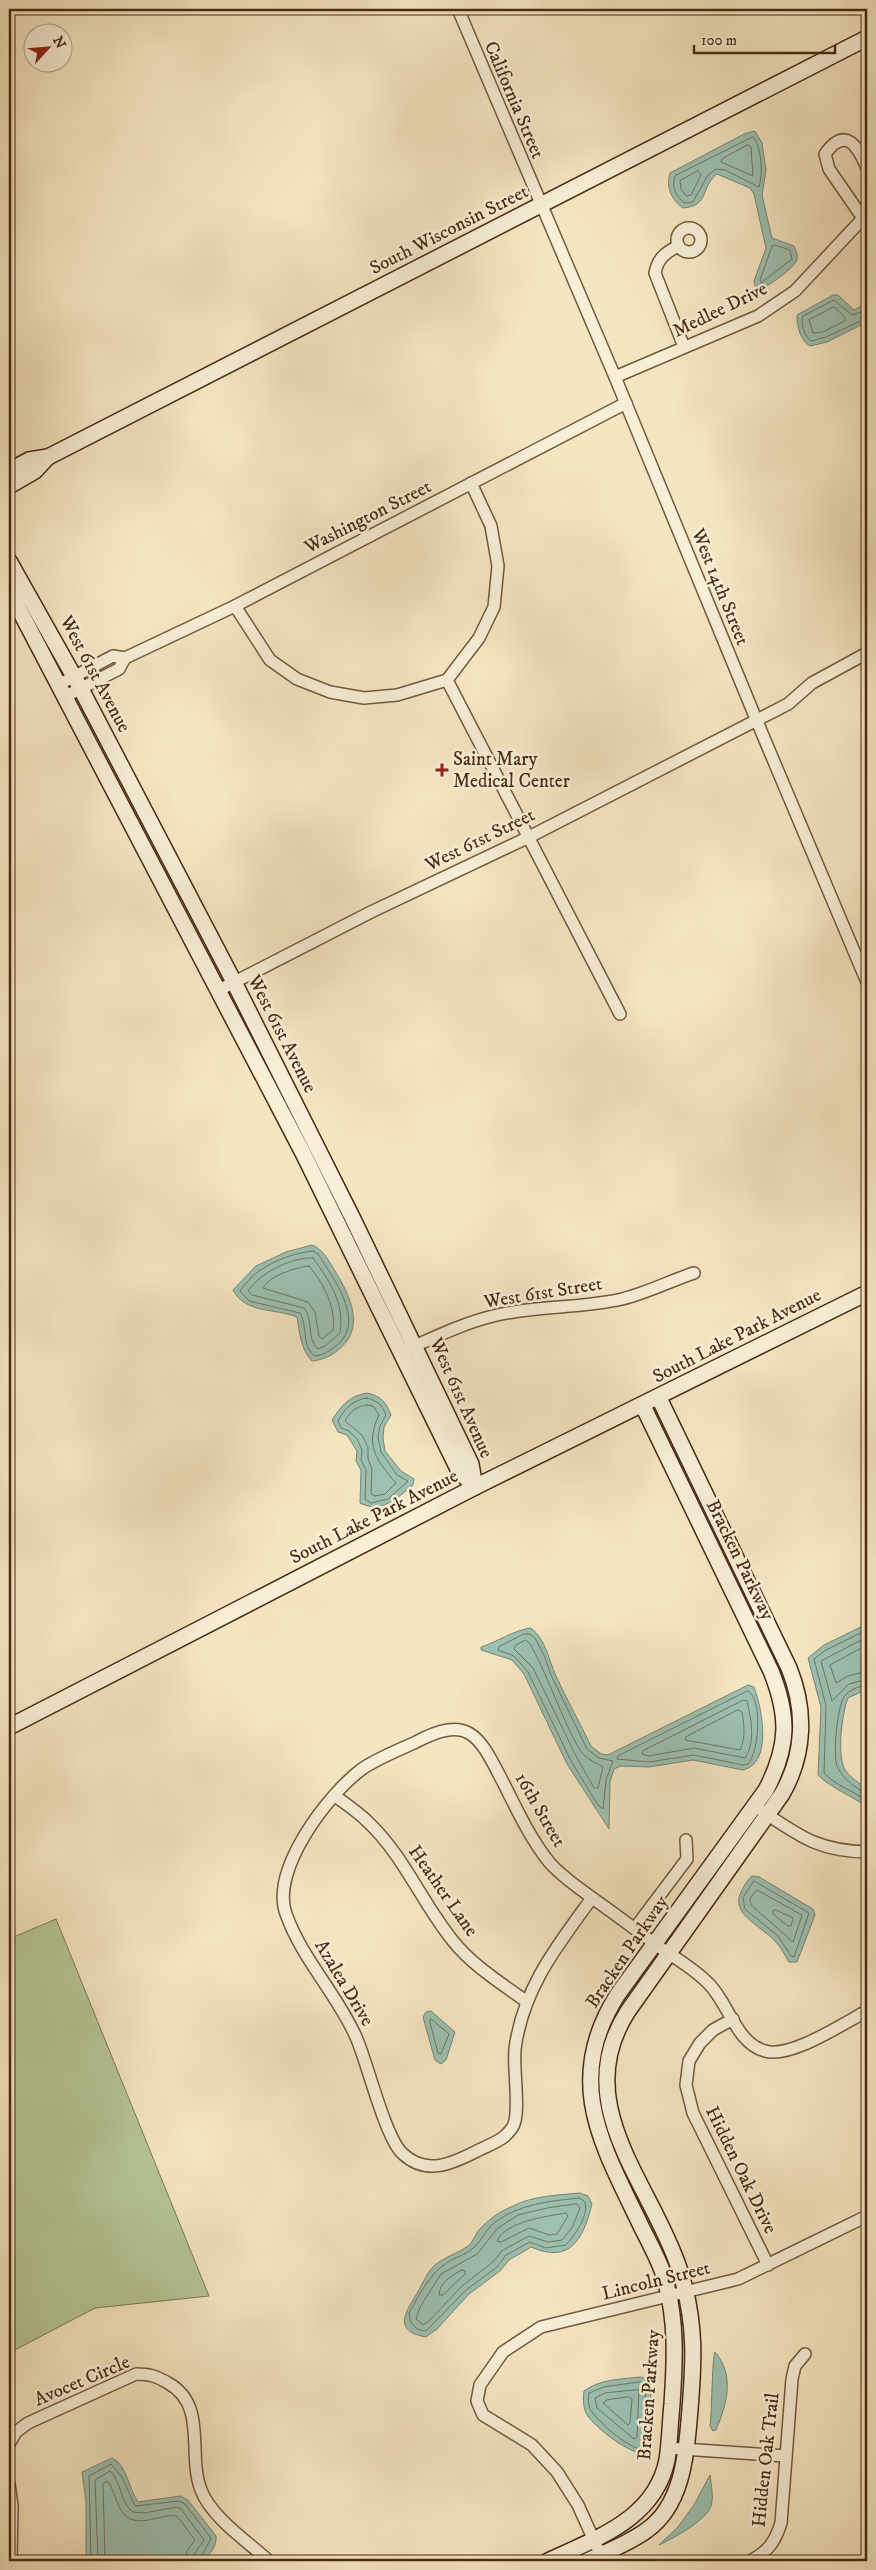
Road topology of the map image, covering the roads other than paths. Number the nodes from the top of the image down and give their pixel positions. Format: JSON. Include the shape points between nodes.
{"nodes":[{"id":1,"x":458,"y":9,"type":"edge"},
{"id":2,"x":867,"y":38,"type":"edge"},
{"id":3,"x":867,"y":168,"type":"edge"},
{"id":4,"x":540,"y":206,"type":"junction"},
{"id":5,"x":865,"y":215,"type":"edge"},
{"id":6,"x":678,"y":246,"type":"dead end"},
{"id":7,"x":684,"y":347,"type":"junction"},
{"id":8,"x":615,"y":377,"type":"junction"},
{"id":9,"x":626,"y":403,"type":"junction"},
{"id":10,"x":48,"y":457,"type":"junction"},
{"id":11,"x":9,"y":471,"type":"edge"},
{"id":12,"x":471,"y":483,"type":"junction"},
{"id":13,"x":9,"y":486,"type":"edge"},
{"id":14,"x":9,"y":561,"type":"edge"},
{"id":15,"x":9,"y":590,"type":"edge"},
{"id":16,"x":235,"y":606,"type":"junction"},
{"id":17,"x":867,"y":653,"type":"edge"},
{"id":18,"x":447,"y":680,"type":"junction"},
{"id":19,"x":78,"y":683,"type":"junction"},
{"id":20,"x":63,"y":690,"type":"junction"},
{"id":21,"x":756,"y":720,"type":"junction"},
{"id":22,"x":529,"y":837,"type":"junction"},
{"id":23,"x":234,"y":982,"type":"junction"},
{"id":24,"x":867,"y":982,"type":"edge"},
{"id":25,"x":219,"y":990,"type":"junction"},
{"id":26,"x":620,"y":1014,"type":"dead end"},
{"id":27,"x":694,"y":1273,"type":"dead end"},
{"id":28,"x":867,"y":1293,"type":"edge"},
{"id":29,"x":416,"y":1346,"type":"junction"},
{"id":30,"x":400,"y":1353,"type":"junction"},
{"id":31,"x":659,"y":1398,"type":"junction"},
{"id":32,"x":643,"y":1406,"type":"junction"},
{"id":33,"x":475,"y":1487,"type":"junction"},
{"id":34,"x":725,"y":1535,"type":"junction"},
{"id":35,"x":709,"y":1542,"type":"junction"},
{"id":36,"x":9,"y":1726,"type":"edge"},
{"id":37,"x":335,"y":1796,"type":"junction"},
{"id":38,"x":754,"y":1805,"type":"junction"},
{"id":39,"x":769,"y":1816,"type":"junction"},
{"id":40,"x":686,"y":1840,"type":"dead end"},
{"id":41,"x":867,"y":1852,"type":"edge"},
{"id":42,"x":592,"y":1898,"type":"junction"},
{"id":43,"x":635,"y":1928,"type":"junction"},
{"id":44,"x":655,"y":1943,"type":"junction"},
{"id":45,"x":670,"y":1954,"type":"junction"},
{"id":46,"x":527,"y":2002,"type":"junction"},
{"id":47,"x":867,"y":2011,"type":"edge"},
{"id":48,"x":733,"y":2019,"type":"junction"},
{"id":49,"x":867,"y":2216,"type":"edge"},
{"id":50,"x":768,"y":2265,"type":"junction"},
{"id":51,"x":686,"y":2292,"type":"junction"},
{"id":52,"x":669,"y":2296,"type":"junction"},
{"id":53,"x":805,"y":2354,"type":"dead end"},
{"id":54,"x":9,"y":2444,"type":"edge"},
{"id":55,"x":668,"y":2448,"type":"junction"},
{"id":56,"x":687,"y":2449,"type":"junction"},
{"id":57,"x":786,"y":2456,"type":"junction"},
{"id":58,"x":9,"y":2484,"type":"edge"},
{"id":59,"x":593,"y":2540,"type":"junction"},
{"id":60,"x":597,"y":2559,"type":"edge"},
{"id":61,"x":11,"y":2561,"type":"edge"},
{"id":62,"x":269,"y":2561,"type":"edge"},
{"id":63,"x":548,"y":2561,"type":"edge"},
{"id":64,"x":750,"y":2561,"type":"edge"}],
"edges":[{"from":1,"to":4,"type":"street","name":"California Street"},
{"from":2,"to":4,"type":"street","name":"South Wisconsin Street"},
{"from":3,"to":5,"type":"street","via":[[854,143],[838,142],[825,154],[829,169]]},
{"from":4,"to":8,"type":"street","name":"West 14th Street"},
{"from":4,"to":10,"type":"street","name":"South Wisconsin Street"},
{"from":5,"to":7,"type":"street","name":"Medlee Drive","via":[[795,291],[758,316]]},
{"from":6,"to":7,"type":"street","via":[[662,255],[655,273]]},
{"from":7,"to":8,"type":"street","name":"Medlee Drive"},
{"from":8,"to":9,"type":"street","name":"West 14th Street"},
{"from":9,"to":12,"type":"street","name":"Washington Street"},
{"from":9,"to":21,"type":"street","name":"West 14th Street"},
{"from":10,"to":11,"type":"street","name":"South Wisconsin Street","via":[[29,460]]},
{"from":10,"to":13,"type":"street","name":"South Wisconsin Street","via":[[35,471]]},
{"from":12,"to":16,"type":"street","name":"Washington Street"},
{"from":12,"to":18,"type":"street","via":[[491,526],[498,566],[494,607],[479,638]]},
{"from":14,"to":19,"type":"street","name":"West 61st Avenue"},
{"from":15,"to":20,"type":"street","name":"West 61st Avenue"},
{"from":16,"to":18,"type":"street","via":[[270,660],[297,679],[330,692],[364,698],[397,695]]},
{"from":16,"to":19,"type":"street","name":"Washington Street","via":[[125,658],[113,656]]},
{"from":17,"to":21,"type":"street","name":"West 61st Street","via":[[812,683],[788,704]]},
{"from":18,"to":22,"type":"street"},
{"from":19,"to":20,"type":"street","name":"Washington Street"},
{"from":19,"to":23,"type":"street","name":"West 61st Avenue"},
{"from":20,"to":25,"type":"street","name":"West 61st Avenue"},
{"from":21,"to":22,"type":"street","name":"West 61st Street"},
{"from":21,"to":24,"type":"street","name":"West 14th Street"},
{"from":22,"to":23,"type":"street","name":"West 61st Street"},
{"from":22,"to":26,"type":"street"},
{"from":23,"to":25,"type":"street","name":"West 61st Street"},
{"from":23,"to":29,"type":"street","name":"West 61st Avenue"},
{"from":25,"to":30,"type":"street","name":"West 61st Avenue","via":[[304,1153]]},
{"from":27,"to":29,"type":"street","name":"West 61st Street","via":[[624,1298],[493,1316]]},
{"from":28,"to":31,"type":"street","name":"South Lake Park Avenue"},
{"from":29,"to":30,"type":"street","name":"West 61st Street"},
{"from":29,"to":33,"type":"street","name":"West 61st Avenue","via":[[471,1464]]},
{"from":30,"to":33,"type":"street","name":"West 61st Avenue","via":[[459,1472]]},
{"from":31,"to":32,"type":"street","name":"South Lake Park Avenue"},
{"from":31,"to":34,"type":"street","name":"Bracken Parkway"},
{"from":32,"to":33,"type":"street","name":"South Lake Park Avenue"},
{"from":32,"to":35,"type":"street","name":"Bracken Parkway"},
{"from":33,"to":36,"type":"street","name":"South Lake Park Avenue"},
{"from":34,"to":35,"type":"street"},
{"from":34,"to":39,"type":"street","name":"Bracken Parkway","via":[[789,1668],[800,1703],[801,1731],[797,1758],[788,1784]]},
{"from":35,"to":38,"type":"street","name":"Bracken Parkway","via":[[782,1697],[784,1730],[780,1764]]},
{"from":37,"to":42,"type":"street","name":"16th Street","via":[[362,1769],[431,1734],[450,1728],[468,1732],[485,1748],[528,1830],[549,1862]]},
{"from":37,"to":46,"type":"street","name":"Heather Lane","via":[[368,1821],[387,1843],[454,1942],[483,1970]]},
{"from":37,"to":46,"type":"street","name":"Azalea Drive","via":[[289,1863],[283,1885],[284,1908],[293,1932],[348,2020],[388,2127],[402,2154],[422,2164],[442,2167],[504,2137],[514,2123],[515,2048]]},
{"from":38,"to":39,"type":"street"},
{"from":38,"to":44,"type":"street","name":"Bracken Parkway"},
{"from":39,"to":41,"type":"street","via":[[814,1844],[842,1852]]},
{"from":39,"to":45,"type":"street","name":"Bracken Parkway"},
{"from":40,"to":43,"type":"street","via":[[687,1859]]},
{"from":42,"to":43,"type":"street","name":"16th Street"},
{"from":42,"to":46,"type":"street","via":[[544,1964]]},
{"from":43,"to":44,"type":"street","name":"16th Street"},
{"from":44,"to":45,"type":"street","name":"16th Street"},
{"from":44,"to":52,"type":"street","name":"Bracken Parkway","via":[[605,2017],[594,2052],[590,2086],[592,2110],[602,2144],[657,2259]]},
{"from":45,"to":48,"type":"street","name":"16th Street","via":[[710,1984]]},
{"from":45,"to":51,"type":"street","name":"Bracken Parkway","via":[[623,2020],[609,2060],[607,2088],[616,2134],[675,2258]]},
{"from":47,"to":48,"type":"street","name":"16th Street","via":[[786,2052],[769,2053],[756,2048],[745,2039]]},
{"from":48,"to":50,"type":"street","name":"Hidden Oak Drive","via":[[713,2030],[700,2043],[689,2061],[686,2085],[693,2113]]},
{"from":49,"to":50,"type":"street","name":"Lincoln Street"},
{"from":50,"to":51,"type":"street","name":"Lincoln Street","via":[[738,2279]]},
{"from":51,"to":52,"type":"street","name":"Lincoln Street"},
{"from":51,"to":56,"type":"street","name":"Bracken Parkway","via":[[694,2340]]},
{"from":52,"to":55,"type":"street","name":"Bracken Parkway","via":[[675,2348]]},
{"from":52,"to":59,"type":"street","name":"Lincoln Street","via":[[541,2327],[503,2352],[480,2385],[477,2400],[483,2416],[532,2445],[557,2472],[578,2505]]},
{"from":53,"to":57,"type":"street","name":"Hidden Oak Trail","via":[[795,2366],[792,2379]]},
{"from":54,"to":62,"type":"street","name":"Avocet Circle","via":[[16,2432],[28,2423],[136,2374],[152,2374],[188,2399],[193,2414],[196,2470],[201,2491],[212,2510]]},
{"from":55,"to":56,"type":"street"},
{"from":55,"to":59,"type":"street","name":"Bracken Parkway","via":[[660,2483],[646,2504],[631,2519]]},
{"from":56,"to":57,"type":"street"},
{"from":56,"to":60,"type":"street","name":"Bracken Parkway","via":[[681,2480],[665,2510],[648,2530]]},
{"from":57,"to":64,"type":"street","name":"Hidden Oak Trail","via":[[781,2523],[776,2540],[763,2555]]},
{"from":58,"to":61,"type":"street"},
{"from":59,"to":60,"type":"street"},
{"from":59,"to":63,"type":"street","name":"Bracken Parkway"}]}
